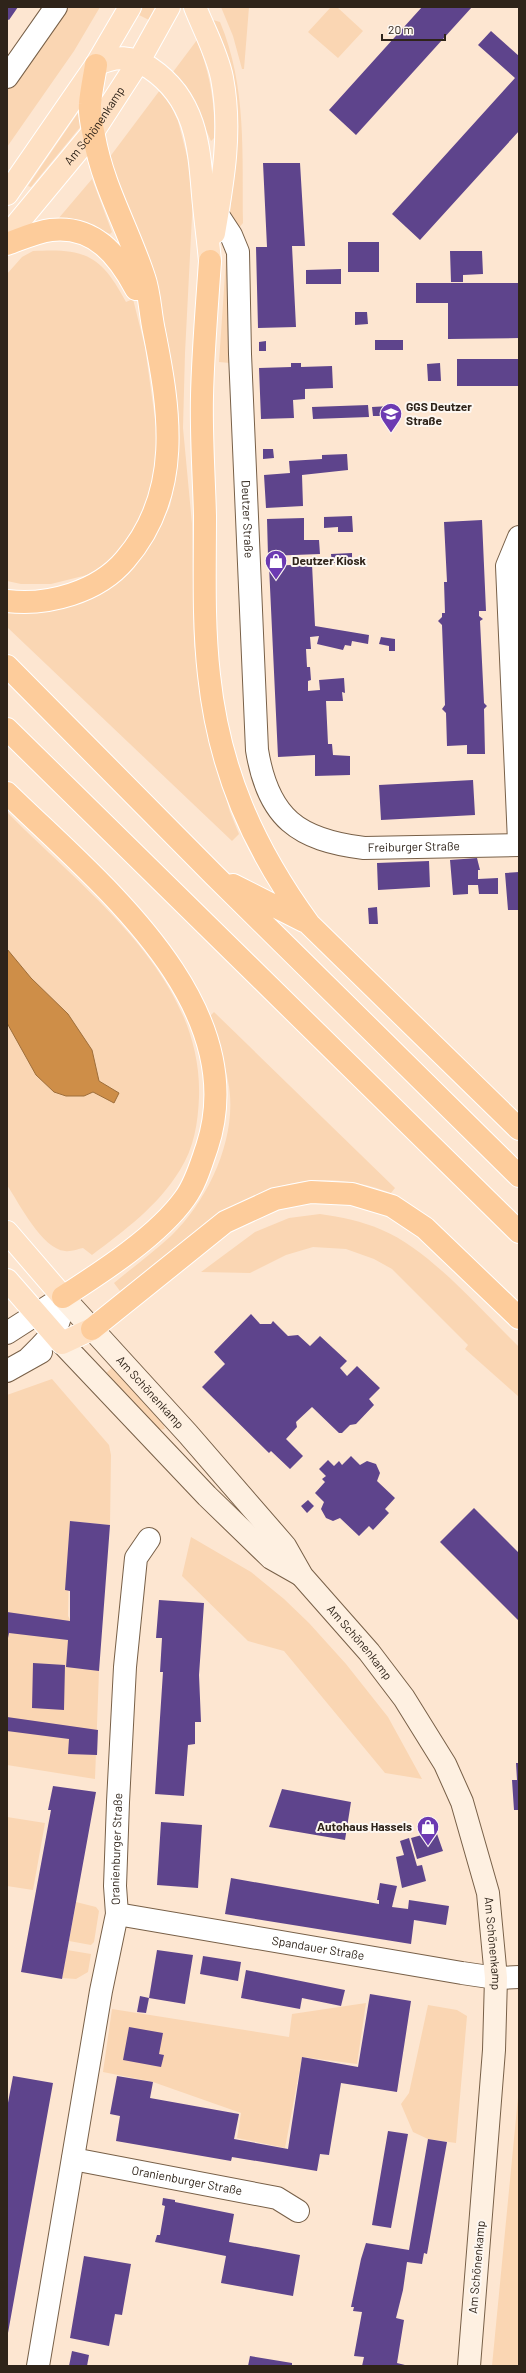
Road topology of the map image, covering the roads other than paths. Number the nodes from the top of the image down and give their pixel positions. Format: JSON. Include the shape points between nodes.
{"nodes":[{"id":1,"x":56,"y":7,"type":"edge"},
{"id":2,"x":130,"y":7,"type":"edge"},
{"id":3,"x":169,"y":7,"type":"edge"},
{"id":4,"x":195,"y":7,"type":"edge"},
{"id":5,"x":139,"y":61,"type":"junction"},
{"id":6,"x":96,"y":65,"type":"junction"},
{"id":7,"x":7,"y":77,"type":"edge"},
{"id":8,"x":93,"y":132,"type":"junction"},
{"id":9,"x":203,"y":193,"type":"junction"},
{"id":10,"x":7,"y":194,"type":"edge"},
{"id":11,"x":217,"y":214,"type":"junction"},
{"id":12,"x":7,"y":236,"type":"edge"},
{"id":13,"x":7,"y":244,"type":"edge"},
{"id":14,"x":210,"y":261,"type":"junction"},
{"id":15,"x":153,"y":326,"type":"junction"},
{"id":16,"x":519,"y":537,"type":"edge"},
{"id":17,"x":7,"y":601,"type":"edge"},
{"id":18,"x":7,"y":666,"type":"edge"},
{"id":19,"x":7,"y":729,"type":"edge"},
{"id":20,"x":7,"y":793,"type":"edge"},
{"id":21,"x":310,"y":836,"type":"joint"},
{"id":22,"x":519,"y":843,"type":"edge"},
{"id":23,"x":214,"y":875,"type":"junction"},
{"id":24,"x":309,"y":924,"type":"junction"},
{"id":25,"x":519,"y":1130,"type":"edge"},
{"id":26,"x":519,"y":1176,"type":"edge"},
{"id":27,"x":7,"y":1232,"type":"edge"},
{"id":28,"x":519,"y":1232,"type":"edge"},
{"id":29,"x":7,"y":1280,"type":"edge"},
{"id":30,"x":63,"y":1297,"type":"junction"},
{"id":31,"x":38,"y":1315,"type":"junction"},
{"id":32,"x":519,"y":1318,"type":"edge"},
{"id":33,"x":92,"y":1329,"type":"junction"},
{"id":34,"x":7,"y":1333,"type":"edge"},
{"id":35,"x":57,"y":1338,"type":"junction"},
{"id":36,"x":7,"y":1371,"type":"edge"},
{"id":37,"x":149,"y":1539,"type":"dead end"},
{"id":38,"x":302,"y":1576,"type":"junction"},
{"id":39,"x":117,"y":1914,"type":"junction"},
{"id":40,"x":519,"y":1977,"type":"edge"},
{"id":41,"x":496,"y":1978,"type":"junction"},
{"id":42,"x":73,"y":2159,"type":"junction"},
{"id":43,"x":298,"y":2211,"type":"dead end"},
{"id":44,"x":38,"y":2366,"type":"edge"},
{"id":45,"x":469,"y":2366,"type":"edge"}],
"edges":[{"from":1,"to":7,"type":"street"},
{"from":2,"to":6,"type":"main road"},
{"from":3,"to":5,"type":"main road","name":"Am Schönenkamp"},
{"from":4,"to":11,"type":"main road","via":[[222,77],[225,98],[226,146]]},
{"from":5,"to":6,"type":"main road","via":[[117,58]]},
{"from":5,"to":8,"type":"main road","name":"Am Schönenkamp"},
{"from":5,"to":9,"type":"main road","via":[[157,73],[181,100],[197,137]]},
{"from":6,"to":8,"type":"highway","via":[[90,105]]},
{"from":6,"to":10,"type":"main road"},
{"from":8,"to":12,"type":"main road","name":"Am Schönenkamp"},
{"from":8,"to":15,"type":"highway","via":[[111,198],[145,278]]},
{"from":9,"to":11,"type":"street","name":"Deutzer Straße"},
{"from":9,"to":14,"type":"main road"},
{"from":11,"to":14,"type":"main road"},
{"from":11,"to":21,"type":"street","name":"Deutzer Straße","via":[[231,235],[238,252],[257,750],[268,793],[281,813],[294,826]]},
{"from":13,"to":15,"type":"highway","via":[[50,230],[80,233],[99,242],[123,265]]},
{"from":14,"to":24,"type":"highway","via":[[202,396],[208,674],[217,727],[228,769],[246,820],[264,857]]},
{"from":15,"to":17,"type":"highway","via":[[168,419],[167,469],[157,510],[138,545],[116,571],[80,592],[43,600]]},
{"from":16,"to":22,"type":"street","via":[[507,566]]},
{"from":18,"to":23,"type":"highway"},
{"from":19,"to":28,"type":"highway"},
{"from":20,"to":30,"type":"highway","via":[[115,897],[147,933],[176,975],[200,1017],[211,1055],[216,1099],[215,1124],[199,1171],[186,1197],[167,1220],[96,1276]]},
{"from":21,"to":22,"type":"street","name":"Freiburger Straße","via":[[364,848]]},
{"from":23,"to":24,"type":"highway"},
{"from":23,"to":26,"type":"highway"},
{"from":24,"to":25,"type":"highway"},
{"from":27,"to":30,"type":"main road","name":"Am Schönenkamp"},
{"from":29,"to":31,"type":"main road","name":"Am Schönenkamp"},
{"from":30,"to":31,"type":"street"},
{"from":30,"to":33,"type":"main road","name":"Am Schönenkamp"},
{"from":30,"to":35,"type":"street"},
{"from":31,"to":34,"type":"street"},
{"from":31,"to":35,"type":"main road","name":"Am Schönenkamp"},
{"from":32,"to":33,"type":"highway","via":[[424,1228],[392,1206],[352,1194],[311,1192],[275,1199],[225,1222]]},
{"from":33,"to":35,"type":"main road"},
{"from":33,"to":38,"type":"main road","name":"Am Schönenkamp","via":[[286,1546]]},
{"from":35,"to":36,"type":"street"},
{"from":35,"to":38,"type":"main road","name":"Am Schönenkamp","via":[[207,1496],[271,1558]]},
{"from":37,"to":39,"type":"street","name":"Oranienburger Straße","via":[[136,1558],[125,1667],[115,1886]]},
{"from":38,"to":41,"type":"main road","name":"Am Schönenkamp","via":[[369,1652],[404,1698],[445,1764],[470,1828],[488,1893]]},
{"from":39,"to":41,"type":"street","name":"Spandauer Straße"},
{"from":39,"to":42,"type":"street","name":"Oranienburger Straße","via":[[101,1991]]},
{"from":40,"to":41,"type":"street","name":"Spandauer Straße"},
{"from":41,"to":45,"type":"main road","name":"Am Schönenkamp","via":[[494,2050]]},
{"from":42,"to":43,"type":"street","name":"Oranienburger Straße","via":[[277,2198]]},
{"from":42,"to":44,"type":"street","name":"Oranienburger Straße"}]}
